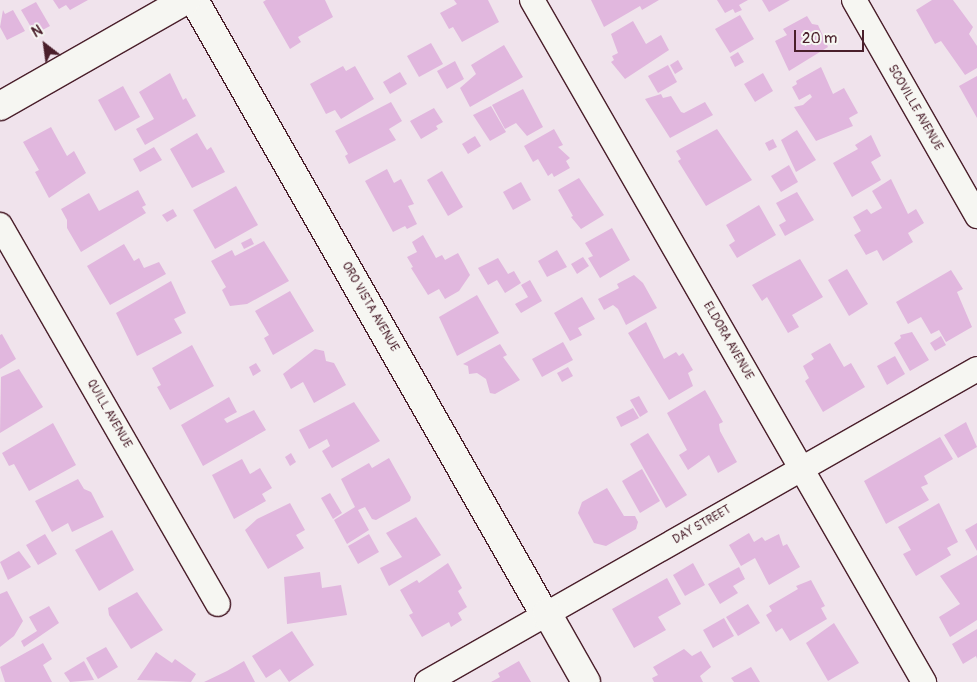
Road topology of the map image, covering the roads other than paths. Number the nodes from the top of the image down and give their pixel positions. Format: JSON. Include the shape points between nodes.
{"nodes":[{"id":1,"x":186,"y":0,"type":"edge"},
{"id":2,"x":194,"y":0,"type":"edge"},
{"id":3,"x":532,"y":0,"type":"edge"},
{"id":4,"x":854,"y":0,"type":"edge"},
{"id":5,"x":0,"y":106,"type":"edge"},
{"id":6,"x":977,"y":216,"type":"edge"},
{"id":7,"x":0,"y":224,"type":"edge"},
{"id":8,"x":977,"y":369,"type":"edge"},
{"id":9,"x":801,"y":469,"type":"junction"},
{"id":10,"x":218,"y":604,"type":"dead end"},
{"id":11,"x":546,"y":614,"type":"junction"},
{"id":12,"x":427,"y":682,"type":"edge"},
{"id":13,"x":586,"y":682,"type":"edge"},
{"id":14,"x":924,"y":682,"type":"edge"}],
"edges":[{"from":1,"to":5,"type":"street"},
{"from":2,"to":11,"type":"street","name":"ORO VISTA AVENUE"},
{"from":3,"to":9,"type":"street","name":"ELDORA AVENUE"},
{"from":4,"to":6,"type":"street","name":"SCOVILLE AVENUE"},
{"from":7,"to":10,"type":"street","name":"QUILL AVENUE"},
{"from":8,"to":9,"type":"street","name":"DAY STREET"},
{"from":9,"to":11,"type":"street","name":"DAY STREET"},
{"from":9,"to":14,"type":"street","name":"ELDORA AVENUE"},
{"from":11,"to":12,"type":"street","name":"DAY STREET"},
{"from":11,"to":13,"type":"street","name":"ORO VISTA AVENUE"}]}
